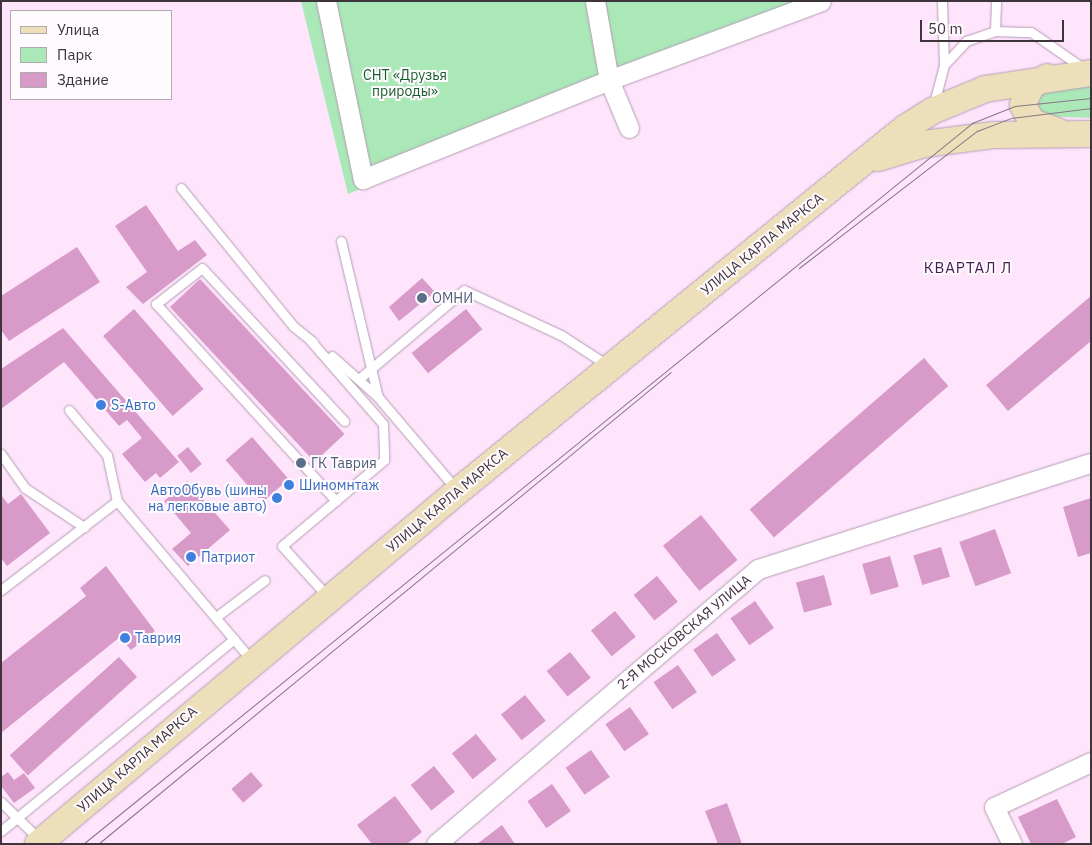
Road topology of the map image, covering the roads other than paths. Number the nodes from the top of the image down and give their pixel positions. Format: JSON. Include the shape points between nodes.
{"nodes":[{"id":1,"x":326,"y":1,"type":"edge"},
{"id":2,"x":595,"y":1,"type":"edge"},
{"id":3,"x":822,"y":1,"type":"edge"},
{"id":4,"x":942,"y":1,"type":"edge"},
{"id":5,"x":996,"y":1,"type":"edge"},
{"id":6,"x":995,"y":31,"type":"junction"},
{"id":7,"x":944,"y":65,"type":"junction"},
{"id":8,"x":1091,"y":73,"type":"edge"},
{"id":9,"x":1048,"y":77,"type":"junction"},
{"id":10,"x":609,"y":80,"type":"junction"},
{"id":11,"x":932,"y":111,"type":"junction"},
{"id":12,"x":629,"y":128,"type":"dead end"},
{"id":13,"x":1084,"y":134,"type":"edge"},
{"id":14,"x":864,"y":163,"type":"junction"},
{"id":15,"x":181,"y":188,"type":"dead end"},
{"id":16,"x":341,"y":241,"type":"dead end"},
{"id":17,"x":310,"y":340,"type":"junction"},
{"id":18,"x":372,"y":366,"type":"junction"},
{"id":19,"x":609,"y":366,"type":"junction"},
{"id":20,"x":360,"y":378,"type":"junction"},
{"id":21,"x":378,"y":397,"type":"junction"},
{"id":22,"x":69,"y":410,"type":"dead end"},
{"id":23,"x":344,"y":421,"type":"dead end"},
{"id":24,"x":1,"y":454,"type":"edge"},
{"id":25,"x":1091,"y":463,"type":"edge"},
{"id":26,"x":458,"y":491,"type":"junction"},
{"id":27,"x":117,"y":501,"type":"junction"},
{"id":28,"x":336,"y":501,"type":"junction"},
{"id":29,"x":84,"y":527,"type":"junction"},
{"id":30,"x":265,"y":580,"type":"dead end"},
{"id":31,"x":1,"y":590,"type":"edge"},
{"id":32,"x":329,"y":598,"type":"junction"},
{"id":33,"x":216,"y":618,"type":"junction"},
{"id":34,"x":234,"y":639,"type":"junction"},
{"id":35,"x":252,"y":662,"type":"junction"},
{"id":36,"x":1091,"y":762,"type":"edge"},
{"id":37,"x":1,"y":802,"type":"edge"},
{"id":38,"x":17,"y":818,"type":"junction"},
{"id":39,"x":1,"y":831,"type":"edge"},
{"id":40,"x":40,"y":842,"type":"edge"},
{"id":41,"x":436,"y":844,"type":"edge"},
{"id":42,"x":1012,"y":844,"type":"edge"}],
"edges":[{"from":1,"to":10,"type":"street","via":[[363,179]]},
{"from":2,"to":10,"type":"street"},
{"from":3,"to":10,"type":"street"},
{"from":4,"to":7,"type":"lane"},
{"from":5,"to":6,"type":"lane"},
{"from":6,"to":7,"type":"lane","via":[[966,41]]},
{"from":6,"to":8,"type":"lane","via":[[1030,32]]},
{"from":7,"to":11,"type":"lane"},
{"from":8,"to":9,"type":"street","name":"УЛИЦА КАРЛА МАРКСА"},
{"from":9,"to":11,"type":"street","name":"УЛИЦА КАРЛА МАРКСА","via":[[985,89]]},
{"from":9,"to":13,"type":"street","via":[[1028,90],[1023,105],[1026,115],[1045,128]]},
{"from":10,"to":12,"type":"street"},
{"from":11,"to":14,"type":"street","name":"УЛИЦА КАРЛА МАРКСА"},
{"from":13,"to":14,"type":"street","name":"УЛИЦА КАРЛА МАРКСА","via":[[994,135],[924,144]]},
{"from":14,"to":19,"type":"street","name":"УЛИЦА КАРЛА МАРКСА"},
{"from":15,"to":17,"type":"lane","via":[[212,231]]},
{"from":16,"to":18,"type":"lane"},
{"from":17,"to":20,"type":"lane"},
{"from":17,"to":28,"type":"lane","via":[[383,424],[384,460]]},
{"from":18,"to":19,"type":"lane","via":[[464,290],[561,335]]},
{"from":18,"to":20,"type":"lane"},
{"from":18,"to":21,"type":"lane"},
{"from":19,"to":26,"type":"street","name":"УЛИЦА КАРЛА МАРКСА"},
{"from":20,"to":21,"type":"lane"},
{"from":21,"to":26,"type":"lane"},
{"from":22,"to":27,"type":"lane","via":[[107,455]]},
{"from":23,"to":28,"type":"lane","via":[[202,268],[156,304]]},
{"from":24,"to":29,"type":"lane","via":[[25,488]]},
{"from":25,"to":41,"type":"street","name":"2-Я МОСКОВСКАЯ УЛИЦА","via":[[758,569]]},
{"from":26,"to":32,"type":"street","name":"УЛИЦА КАРЛА МАРКСА"},
{"from":27,"to":29,"type":"lane"},
{"from":27,"to":33,"type":"lane"},
{"from":28,"to":32,"type":"lane","via":[[282,546]]},
{"from":29,"to":31,"type":"lane"},
{"from":30,"to":33,"type":"lane"},
{"from":32,"to":35,"type":"street","name":"УЛИЦА КАРЛА МАРКСА"},
{"from":33,"to":34,"type":"lane"},
{"from":34,"to":35,"type":"lane"},
{"from":34,"to":38,"type":"lane"},
{"from":35,"to":40,"type":"street","name":"УЛИЦА КАРЛА МАРКСА"},
{"from":36,"to":42,"type":"street","via":[[994,807]]},
{"from":37,"to":38,"type":"lane"},
{"from":38,"to":39,"type":"lane"},
{"from":38,"to":40,"type":"lane"}]}
